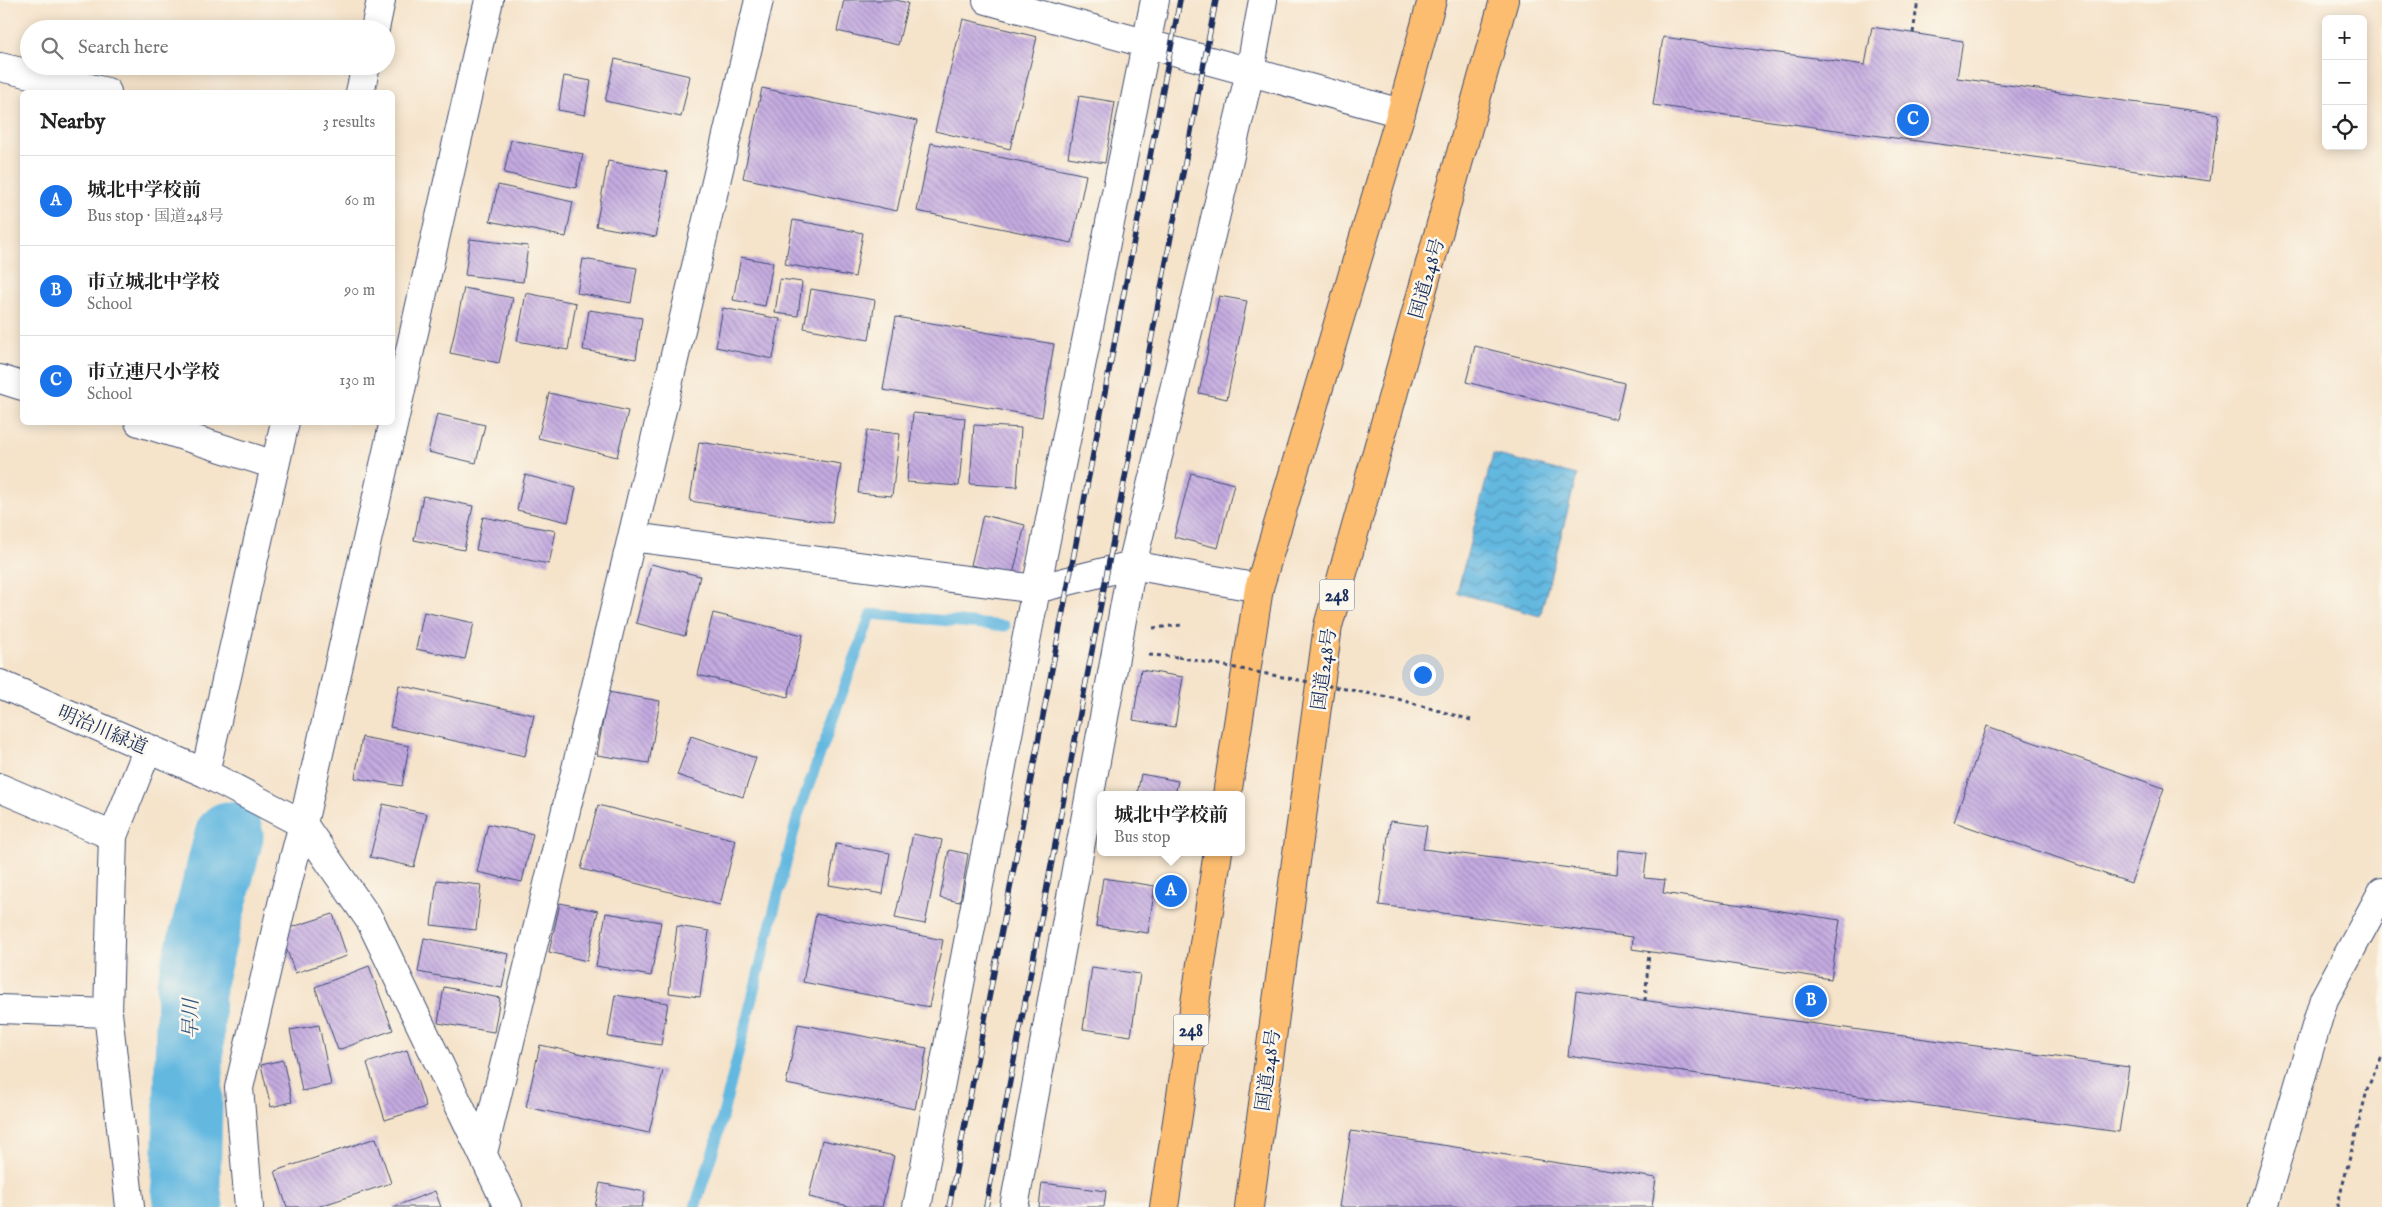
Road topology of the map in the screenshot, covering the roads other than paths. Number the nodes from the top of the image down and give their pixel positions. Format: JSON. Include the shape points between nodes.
{"nodes":[{"id":1,"x":382,"y":0,"type":"edge"},
{"id":2,"x":489,"y":0,"type":"edge"},
{"id":3,"x":759,"y":0,"type":"edge"},
{"id":4,"x":987,"y":0,"type":"edge"},
{"id":5,"x":1155,"y":0,"type":"edge"},
{"id":6,"x":1263,"y":0,"type":"edge"},
{"id":7,"x":1432,"y":0,"type":"edge"},
{"id":8,"x":1504,"y":0,"type":"edge"},
{"id":9,"x":377,"y":20,"type":"edge"},
{"id":10,"x":1147,"y":44,"type":"junction"},
{"id":11,"x":0,"y":67,"type":"edge"},
{"id":12,"x":20,"y":72,"type":"edge"},
{"id":13,"x":1250,"y":72,"type":"junction"},
{"id":14,"x":34,"y":75,"type":"edge"},
{"id":15,"x":364,"y":75,"type":"edge"},
{"id":16,"x":98,"y":90,"type":"edge"},
{"id":17,"x":360,"y":90,"type":"edge"},
{"id":18,"x":1401,"y":113,"type":"junction"},
{"id":19,"x":0,"y":379,"type":"edge"},
{"id":20,"x":20,"y":385,"type":"edge"},
{"id":21,"x":395,"y":416,"type":"edge"},
{"id":22,"x":148,"y":425,"type":"edge"},
{"id":23,"x":284,"y":425,"type":"edge"},
{"id":24,"x":393,"y":425,"type":"edge"},
{"id":25,"x":275,"y":465,"type":"junction"},
{"id":26,"x":632,"y":537,"type":"junction"},
{"id":27,"x":1132,"y":565,"type":"junction"},
{"id":28,"x":1259,"y":588,"type":"junction"},
{"id":29,"x":1036,"y":589,"type":"junction"},
{"id":30,"x":0,"y":684,"type":"edge"},
{"id":31,"x":148,"y":748,"type":"junction"},
{"id":32,"x":205,"y":773,"type":"junction"},
{"id":33,"x":0,"y":788,"type":"edge"},
{"id":34,"x":1228,"y":791,"type":"edge"},
{"id":35,"x":303,"y":824,"type":"junction"},
{"id":36,"x":113,"y":836,"type":"junction"},
{"id":37,"x":1217,"y":856,"type":"edge"},
{"id":38,"x":2382,"y":892,"type":"edge"},
{"id":39,"x":0,"y":1009,"type":"edge"},
{"id":40,"x":108,"y":1013,"type":"junction"},
{"id":41,"x":483,"y":1153,"type":"junction"},
{"id":42,"x":130,"y":1207,"type":"edge"},
{"id":43,"x":249,"y":1207,"type":"edge"},
{"id":44,"x":508,"y":1207,"type":"edge"},
{"id":45,"x":917,"y":1207,"type":"edge"},
{"id":46,"x":1014,"y":1207,"type":"edge"},
{"id":47,"x":1164,"y":1207,"type":"edge"},
{"id":48,"x":1249,"y":1207,"type":"edge"},
{"id":49,"x":2263,"y":1207,"type":"edge"}],
"edges":[{"from":1,"to":9,"type":"street"},
{"from":2,"to":21,"type":"street"},
{"from":3,"to":26,"type":"street"},
{"from":4,"to":10,"type":"street"},
{"from":5,"to":10,"type":"street"},
{"from":6,"to":13,"type":"street"},
{"from":7,"to":18,"type":"highway"},
{"from":8,"to":48,"type":"highway","name":"国道248号","number":"248","via":[[1328,626]]},
{"from":10,"to":13,"type":"street"},
{"from":10,"to":29,"type":"street"},
{"from":11,"to":12,"type":"street"},
{"from":13,"to":18,"type":"street"},
{"from":13,"to":27,"type":"street"},
{"from":14,"to":16,"type":"street"},
{"from":15,"to":17,"type":"street"},
{"from":18,"to":28,"type":"highway"},
{"from":19,"to":20,"type":"street"},
{"from":22,"to":25,"type":"street"},
{"from":23,"to":25,"type":"street"},
{"from":24,"to":35,"type":"street"},
{"from":25,"to":32,"type":"street"},
{"from":26,"to":29,"type":"street"},
{"from":26,"to":41,"type":"street"},
{"from":27,"to":28,"type":"street"},
{"from":27,"to":29,"type":"street"},
{"from":27,"to":46,"type":"street"},
{"from":28,"to":34,"type":"highway"},
{"from":29,"to":45,"type":"street"},
{"from":30,"to":31,"type":"street","name":"明治川緑道"},
{"from":31,"to":32,"type":"street","name":"明治川緑道"},
{"from":31,"to":36,"type":"street"},
{"from":32,"to":35,"type":"street","name":"明治川緑道"},
{"from":33,"to":36,"type":"street"},
{"from":35,"to":41,"type":"street","via":[[371,922]]},
{"from":35,"to":43,"type":"street","via":[[282,900],[239,1088]]},
{"from":36,"to":40,"type":"street"},
{"from":37,"to":47,"type":"highway","number":"248"},
{"from":38,"to":49,"type":"street","via":[[2324,1000]]},
{"from":39,"to":40,"type":"street"},
{"from":40,"to":42,"type":"street"},
{"from":41,"to":44,"type":"street"}]}
